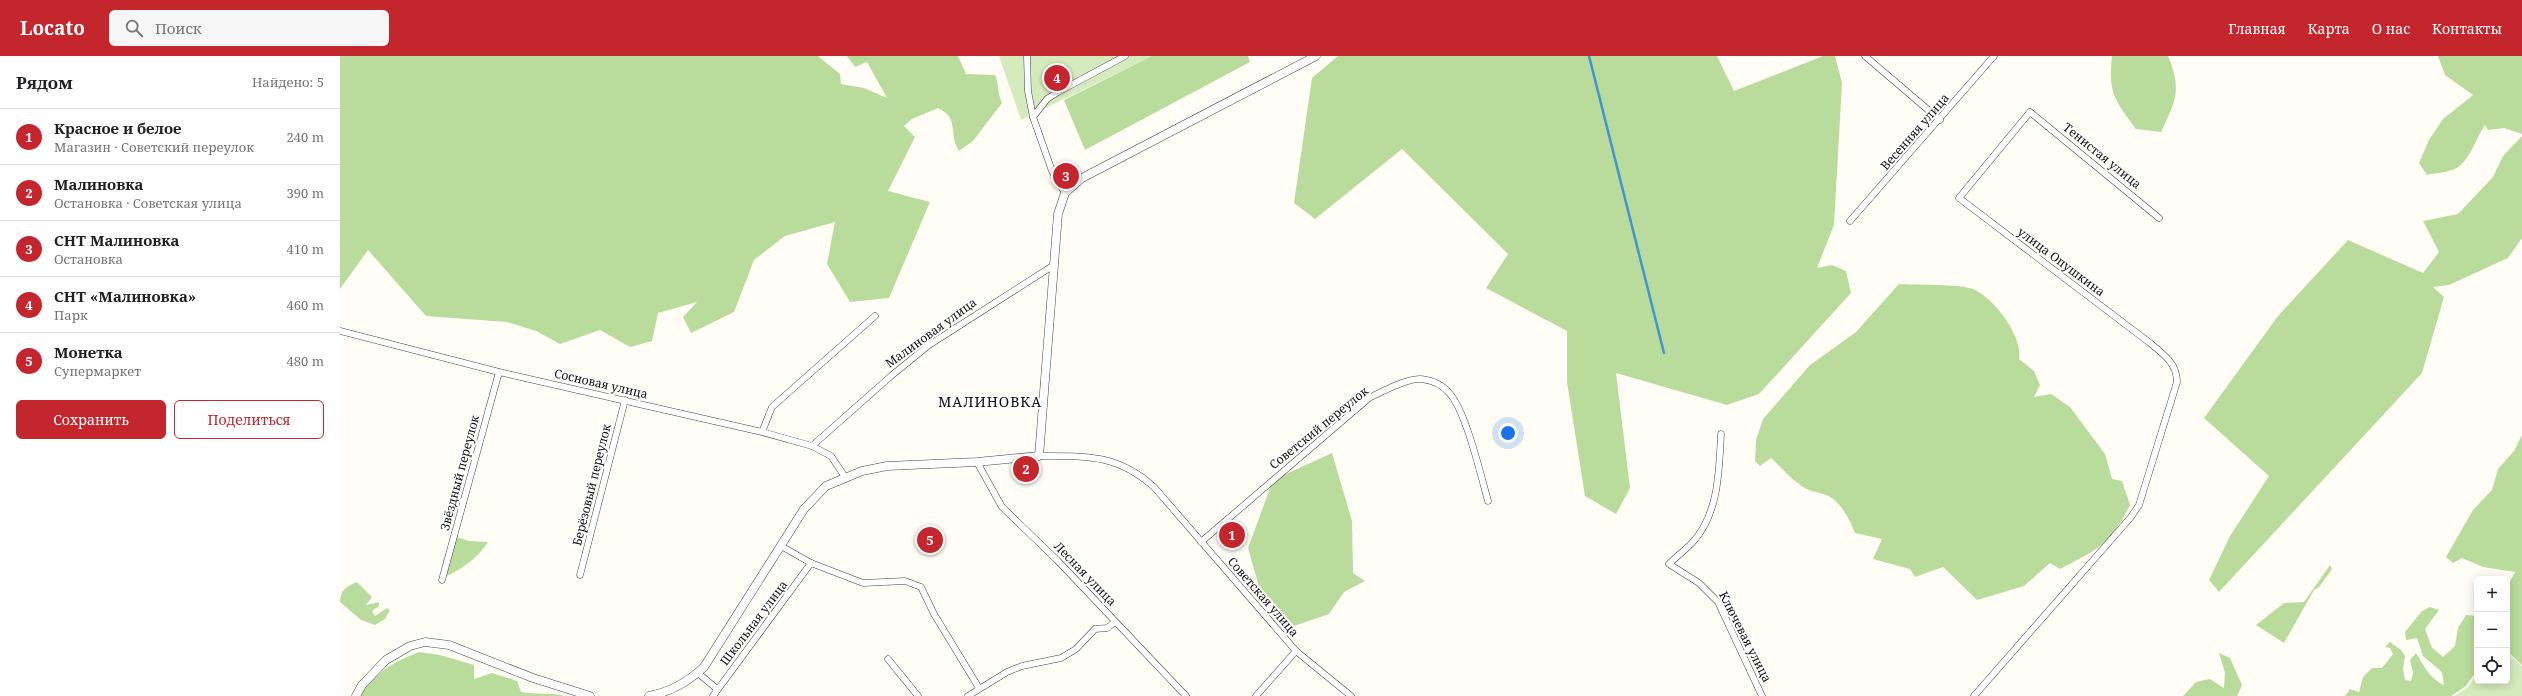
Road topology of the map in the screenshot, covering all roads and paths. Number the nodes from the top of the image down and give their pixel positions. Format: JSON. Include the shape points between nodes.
{"nodes":[{"id":1,"x":1026,"y":56,"type":"edge"},
{"id":2,"x":1125,"y":56,"type":"edge"},
{"id":3,"x":1316,"y":56,"type":"edge"},
{"id":4,"x":1865,"y":56,"type":"edge"},
{"id":5,"x":1994,"y":56,"type":"edge"},
{"id":6,"x":1033,"y":117,"type":"junction"},
{"id":7,"x":1940,"y":120,"type":"junction"},
{"id":8,"x":1065,"y":193,"type":"junction"},
{"id":9,"x":1959,"y":198,"type":"joint"},
{"id":10,"x":2159,"y":218,"type":"dead end"},
{"id":11,"x":1850,"y":221,"type":"dead end"},
{"id":12,"x":1054,"y":265,"type":"junction"},
{"id":13,"x":875,"y":316,"type":"dead end"},
{"id":14,"x":340,"y":331,"type":"edge"},
{"id":15,"x":499,"y":372,"type":"junction"},
{"id":16,"x":625,"y":400,"type":"junction"},
{"id":17,"x":762,"y":432,"type":"junction"},
{"id":18,"x":1721,"y":434,"type":"dead end"},
{"id":19,"x":812,"y":446,"type":"junction"},
{"id":20,"x":1040,"y":456,"type":"junction"},
{"id":21,"x":977,"y":462,"type":"junction"},
{"id":22,"x":845,"y":477,"type":"junction"},
{"id":23,"x":1488,"y":501,"type":"dead end"},
{"id":24,"x":1201,"y":542,"type":"junction"},
{"id":25,"x":781,"y":546,"type":"junction"},
{"id":26,"x":811,"y":563,"type":"junction"},
{"id":27,"x":580,"y":576,"type":"dead end"},
{"id":28,"x":442,"y":580,"type":"dead end"},
{"id":29,"x":1115,"y":622,"type":"junction"},
{"id":30,"x":1296,"y":651,"type":"junction"},
{"id":31,"x":888,"y":659,"type":"dead end"},
{"id":32,"x":698,"y":673,"type":"junction"},
{"id":33,"x":979,"y":688,"type":"junction"},
{"id":34,"x":717,"y":689,"type":"junction"},
{"id":35,"x":356,"y":696,"type":"edge"},
{"id":36,"x":590,"y":696,"type":"edge"},
{"id":37,"x":649,"y":696,"type":"edge"},
{"id":38,"x":713,"y":696,"type":"edge"},
{"id":39,"x":918,"y":696,"type":"edge"},
{"id":40,"x":968,"y":696,"type":"edge"},
{"id":41,"x":1186,"y":696,"type":"edge"},
{"id":42,"x":1256,"y":696,"type":"edge"},
{"id":43,"x":1351,"y":696,"type":"edge"},
{"id":44,"x":1762,"y":696,"type":"edge"},
{"id":45,"x":1974,"y":696,"type":"edge"}],
"edges":[{"from":1,"to":6,"type":"street","via":[[1028,91]]},
{"from":2,"to":6,"type":"street","via":[[1052,96]]},
{"from":3,"to":8,"type":"street","via":[[1082,178]]},
{"from":4,"to":7,"type":"street"},
{"from":5,"to":7,"type":"street","name":"Весенняя улица"},
{"from":6,"to":8,"type":"street","via":[[1052,171]]},
{"from":7,"to":11,"type":"street","name":"Весенняя улица"},
{"from":8,"to":12,"type":"street","via":[[1058,214]]},
{"from":9,"to":10,"type":"street","name":"Тенистая улица","via":[[2030,112]]},
{"from":9,"to":45,"type":"street","name":"улица Опушкина","via":[[2150,343],[2177,372],[2177,382],[2139,505]]},
{"from":12,"to":19,"type":"street","name":"Малиновая улица","via":[[929,345]]},
{"from":12,"to":20,"type":"street"},
{"from":13,"to":17,"type":"street","via":[[772,406]]},
{"from":14,"to":15,"type":"street","name":"Сосновая улица"},
{"from":15,"to":16,"type":"street","name":"Сосновая улица"},
{"from":15,"to":28,"type":"street","name":"Звёздный переулок"},
{"from":16,"to":17,"type":"street","name":"Сосновая улица"},
{"from":16,"to":27,"type":"street","name":"Берёзовый переулок"},
{"from":17,"to":19,"type":"street","name":"Сосновая улица"},
{"from":18,"to":44,"type":"street","name":"Ключевая улица","via":[[1716,495],[1710,515],[1693,542],[1669,564],[1699,583],[1718,602]]},
{"from":19,"to":22,"type":"street","name":"Сосновая улица","via":[[831,456]]},
{"from":20,"to":21,"type":"street"},
{"from":20,"to":24,"type":"street","name":"Советская улица","via":[[1090,456],[1124,465],[1154,487]]},
{"from":21,"to":22,"type":"street","via":[[887,466]]},
{"from":21,"to":29,"type":"street","name":"Лесная улица","via":[[1002,507],[1058,560]]},
{"from":22,"to":25,"type":"street","via":[[826,486],[804,509]]},
{"from":23,"to":24,"type":"street","name":"Советский переулок","via":[[1472,446],[1451,394],[1441,385],[1420,379],[1392,387],[1369,398]]},
{"from":24,"to":30,"type":"street","name":"Советская улица"},
{"from":25,"to":26,"type":"street"},
{"from":25,"to":32,"type":"street","via":[[726,634]]},
{"from":26,"to":33,"type":"street","via":[[863,583],[905,581],[921,588]]},
{"from":26,"to":34,"type":"street","name":"Школьная улица"},
{"from":29,"to":33,"type":"street","via":[[1107,628],[1095,629],[1076,649],[1061,658],[1022,666]]},
{"from":29,"to":41,"type":"street","name":"Лесная улица"},
{"from":30,"to":42,"type":"street"},
{"from":30,"to":43,"type":"street","name":"Советская улица"},
{"from":31,"to":39,"type":"street"},
{"from":32,"to":34,"type":"street"},
{"from":32,"to":37,"type":"street","via":[[664,693]]},
{"from":33,"to":40,"type":"street"},
{"from":34,"to":38,"type":"street","name":"Школьная улица"},
{"from":35,"to":36,"type":"street","via":[[362,684],[386,660],[410,646],[425,642],[449,645],[533,678]]}]}
